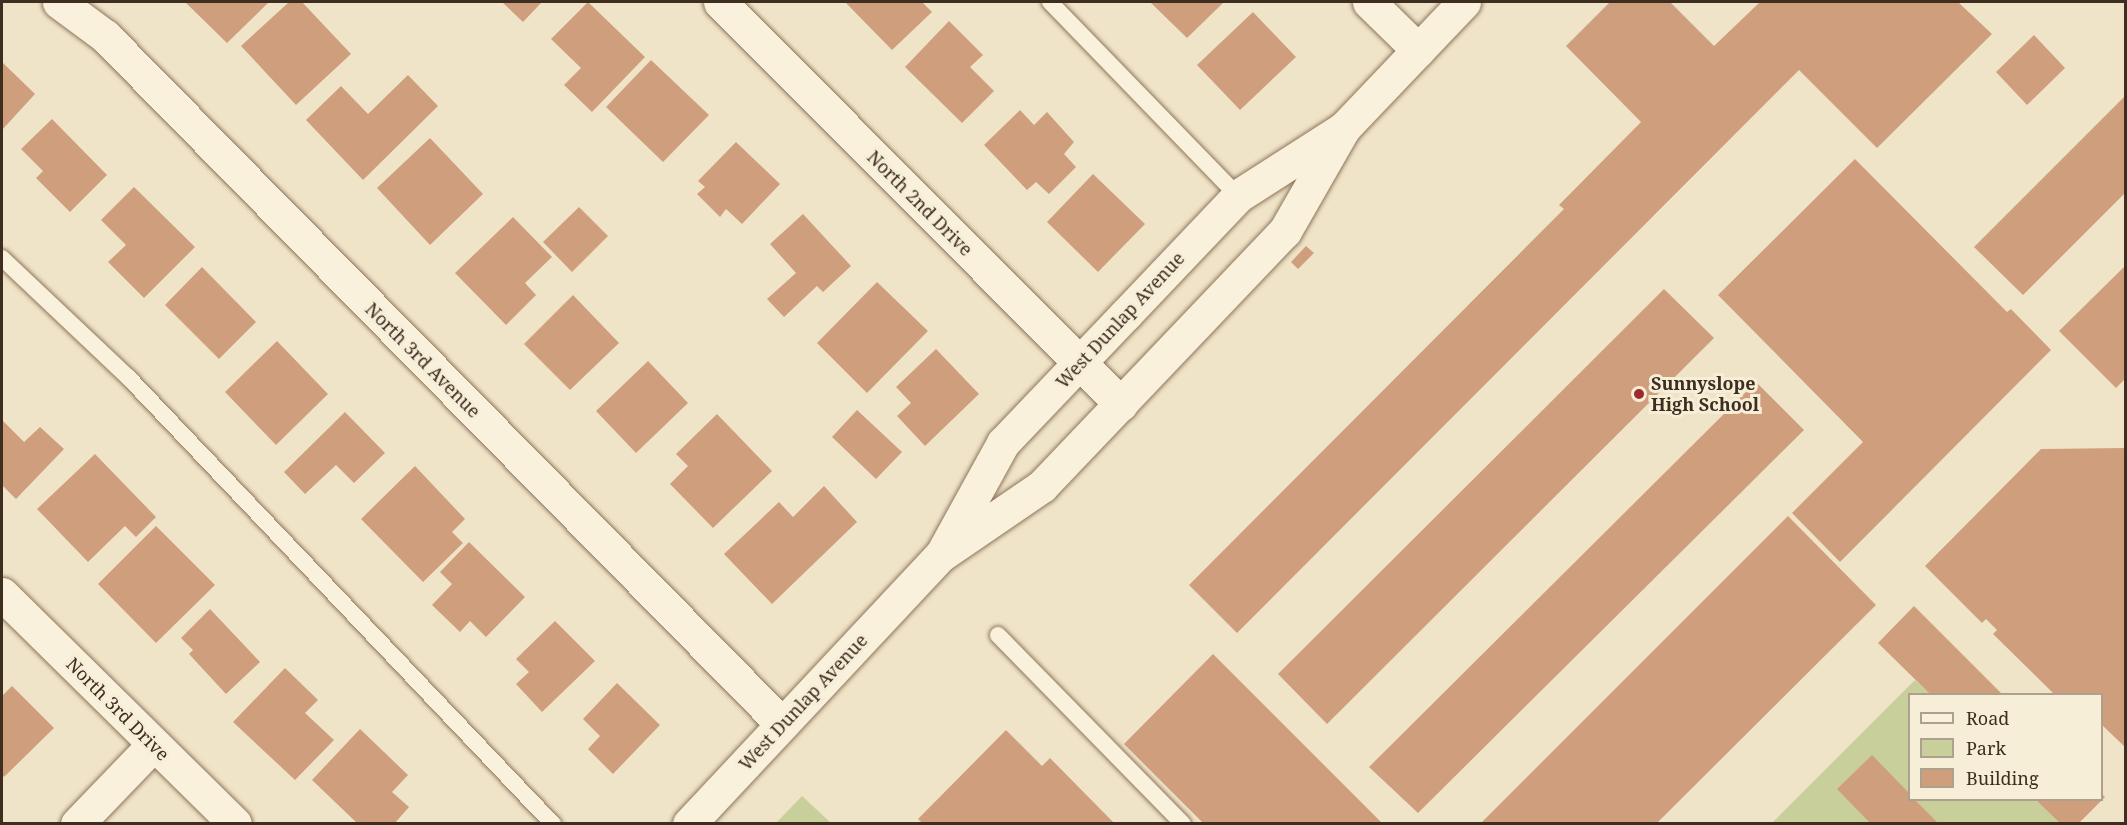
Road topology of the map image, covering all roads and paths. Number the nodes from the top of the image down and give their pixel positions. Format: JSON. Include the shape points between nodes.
{"nodes":[{"id":1,"x":59,"y":2,"type":"edge"},
{"id":2,"x":720,"y":2,"type":"edge"},
{"id":3,"x":1050,"y":2,"type":"edge"},
{"id":4,"x":1369,"y":2,"type":"edge"},
{"id":5,"x":1464,"y":2,"type":"edge"},
{"id":6,"x":1418,"y":50,"type":"junction"},
{"id":7,"x":1344,"y":128,"type":"junction"},
{"id":8,"x":1238,"y":196,"type":"junction"},
{"id":9,"x":2,"y":258,"type":"edge"},
{"id":10,"x":1079,"y":364,"type":"junction"},
{"id":11,"x":1121,"y":404,"type":"junction"},
{"id":12,"x":941,"y":555,"type":"junction"},
{"id":13,"x":2,"y":594,"type":"edge"},
{"id":14,"x":998,"y":635,"type":"dead end"},
{"id":15,"x":782,"y":724,"type":"junction"},
{"id":16,"x":154,"y":744,"type":"junction"},
{"id":17,"x":77,"y":824,"type":"edge"},
{"id":18,"x":235,"y":824,"type":"edge"},
{"id":19,"x":553,"y":824,"type":"edge"},
{"id":20,"x":689,"y":824,"type":"edge"},
{"id":21,"x":1183,"y":824,"type":"edge"}],
"edges":[{"from":1,"to":15,"type":"street","name":"North 3rd Avenue","via":[[113,45]]},
{"from":2,"to":10,"type":"street","name":"North 2nd Drive"},
{"from":3,"to":8,"type":"lane"},
{"from":4,"to":6,"type":"street"},
{"from":5,"to":6,"type":"street","name":"West Dunlap Avenue"},
{"from":6,"to":7,"type":"street","name":"West Dunlap Avenue"},
{"from":7,"to":8,"type":"street","name":"West Dunlap Avenue"},
{"from":7,"to":11,"type":"street","name":"West Dunlap Avenue","via":[[1285,231]]},
{"from":8,"to":10,"type":"street","name":"West Dunlap Avenue"},
{"from":9,"to":19,"type":"lane","via":[[128,377]]},
{"from":10,"to":11,"type":"street","name":"North 2nd Drive"},
{"from":10,"to":12,"type":"street","name":"West Dunlap Avenue","via":[[1004,443]]},
{"from":11,"to":12,"type":"street","name":"West Dunlap Avenue","via":[[1042,486]]},
{"from":12,"to":15,"type":"street","name":"West Dunlap Avenue"},
{"from":13,"to":16,"type":"street","name":"North 3rd Drive"},
{"from":14,"to":21,"type":"lane"},
{"from":15,"to":20,"type":"street","name":"West Dunlap Avenue"},
{"from":16,"to":17,"type":"street"},
{"from":16,"to":18,"type":"street","name":"North 3rd Drive"}]}
